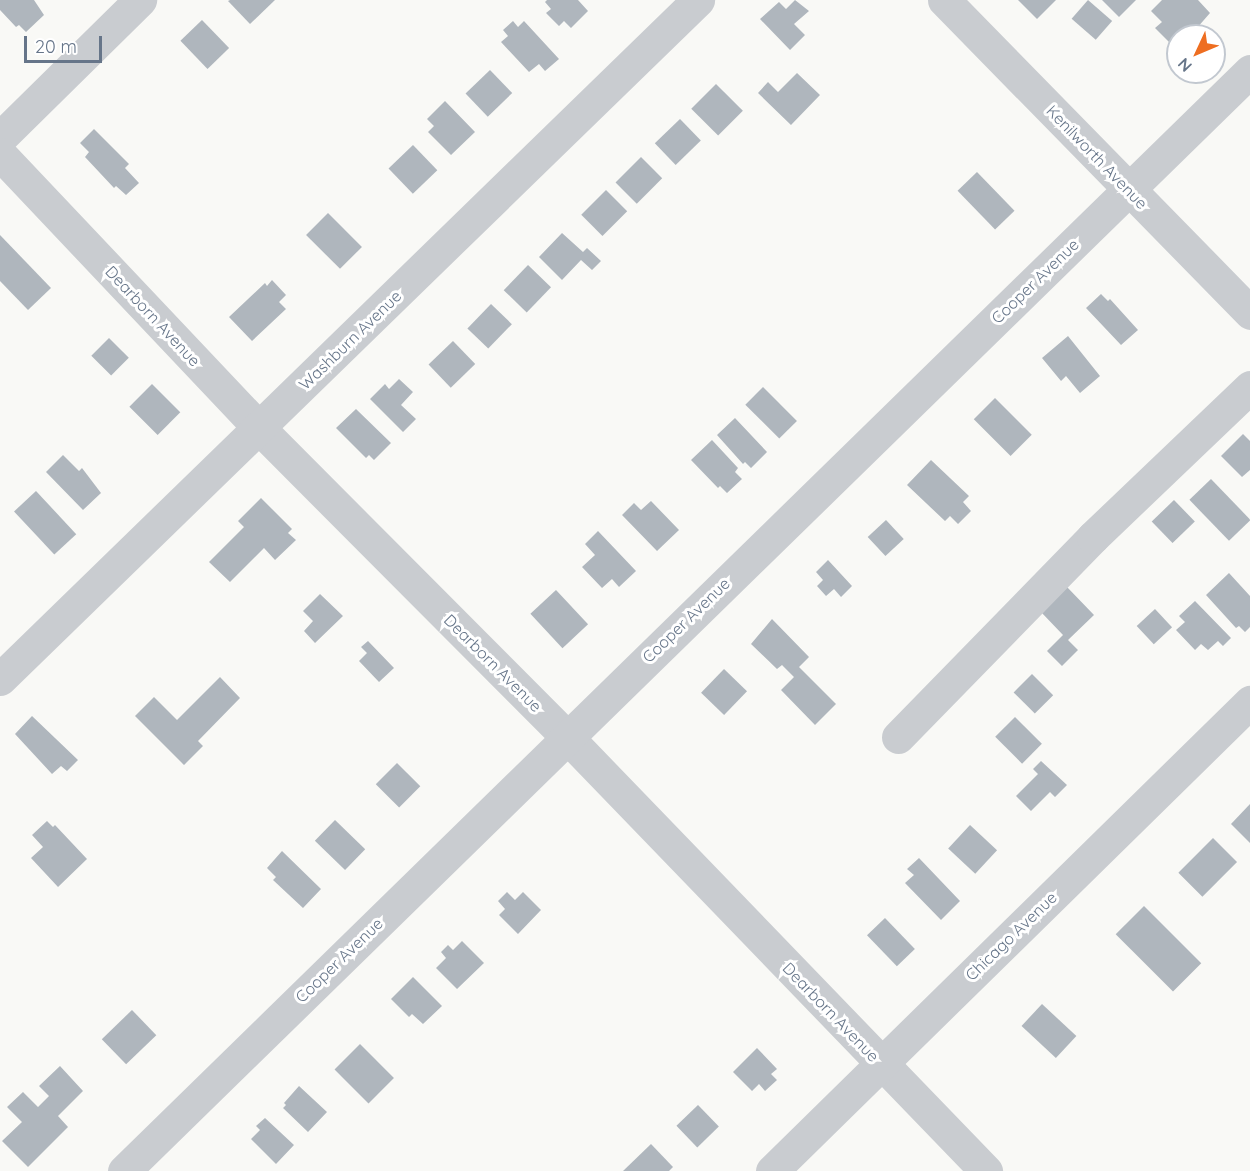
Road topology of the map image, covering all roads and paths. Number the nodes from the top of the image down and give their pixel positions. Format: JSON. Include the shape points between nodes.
{"nodes":[{"id":1,"x":140,"y":0,"type":"edge"},
{"id":2,"x":698,"y":0,"type":"edge"},
{"id":3,"x":944,"y":0,"type":"edge"},
{"id":4,"x":1250,"y":71,"type":"edge"},
{"id":5,"x":0,"y":138,"type":"edge"},
{"id":6,"x":0,"y":154,"type":"edge"},
{"id":7,"x":1129,"y":190,"type":"junction"},
{"id":8,"x":1250,"y":313,"type":"edge"},
{"id":9,"x":1250,"y":387,"type":"edge"},
{"id":10,"x":259,"y":428,"type":"junction"},
{"id":11,"x":0,"y":679,"type":"edge"},
{"id":12,"x":1250,"y":702,"type":"edge"},
{"id":13,"x":566,"y":736,"type":"junction"},
{"id":14,"x":898,"y":737,"type":"dead end"},
{"id":15,"x":881,"y":1064,"type":"junction"},
{"id":16,"x":124,"y":1171,"type":"edge"},
{"id":17,"x":772,"y":1171,"type":"edge"},
{"id":18,"x":986,"y":1171,"type":"edge"}],
"edges":[{"from":1,"to":5,"type":"street"},
{"from":2,"to":10,"type":"street","name":"Washburn Avenue"},
{"from":3,"to":7,"type":"street","name":"Kenilworth Avenue"},
{"from":4,"to":7,"type":"street","name":"Cooper Avenue"},
{"from":6,"to":10,"type":"street","name":"Dearborn Avenue"},
{"from":7,"to":8,"type":"street","name":"Kenilworth Avenue"},
{"from":7,"to":13,"type":"street","name":"Cooper Avenue"},
{"from":9,"to":14,"type":"street","via":[[1093,537]]},
{"from":10,"to":11,"type":"street","name":"Washburn Avenue"},
{"from":10,"to":13,"type":"street","name":"Dearborn Avenue"},
{"from":12,"to":15,"type":"street","name":"Chicago Avenue"},
{"from":13,"to":15,"type":"street","name":"Dearborn Avenue"},
{"from":13,"to":16,"type":"street","name":"Cooper Avenue"},
{"from":15,"to":17,"type":"street","name":"Chicago Avenue"},
{"from":15,"to":18,"type":"street","name":"Dearborn Avenue"}]}
